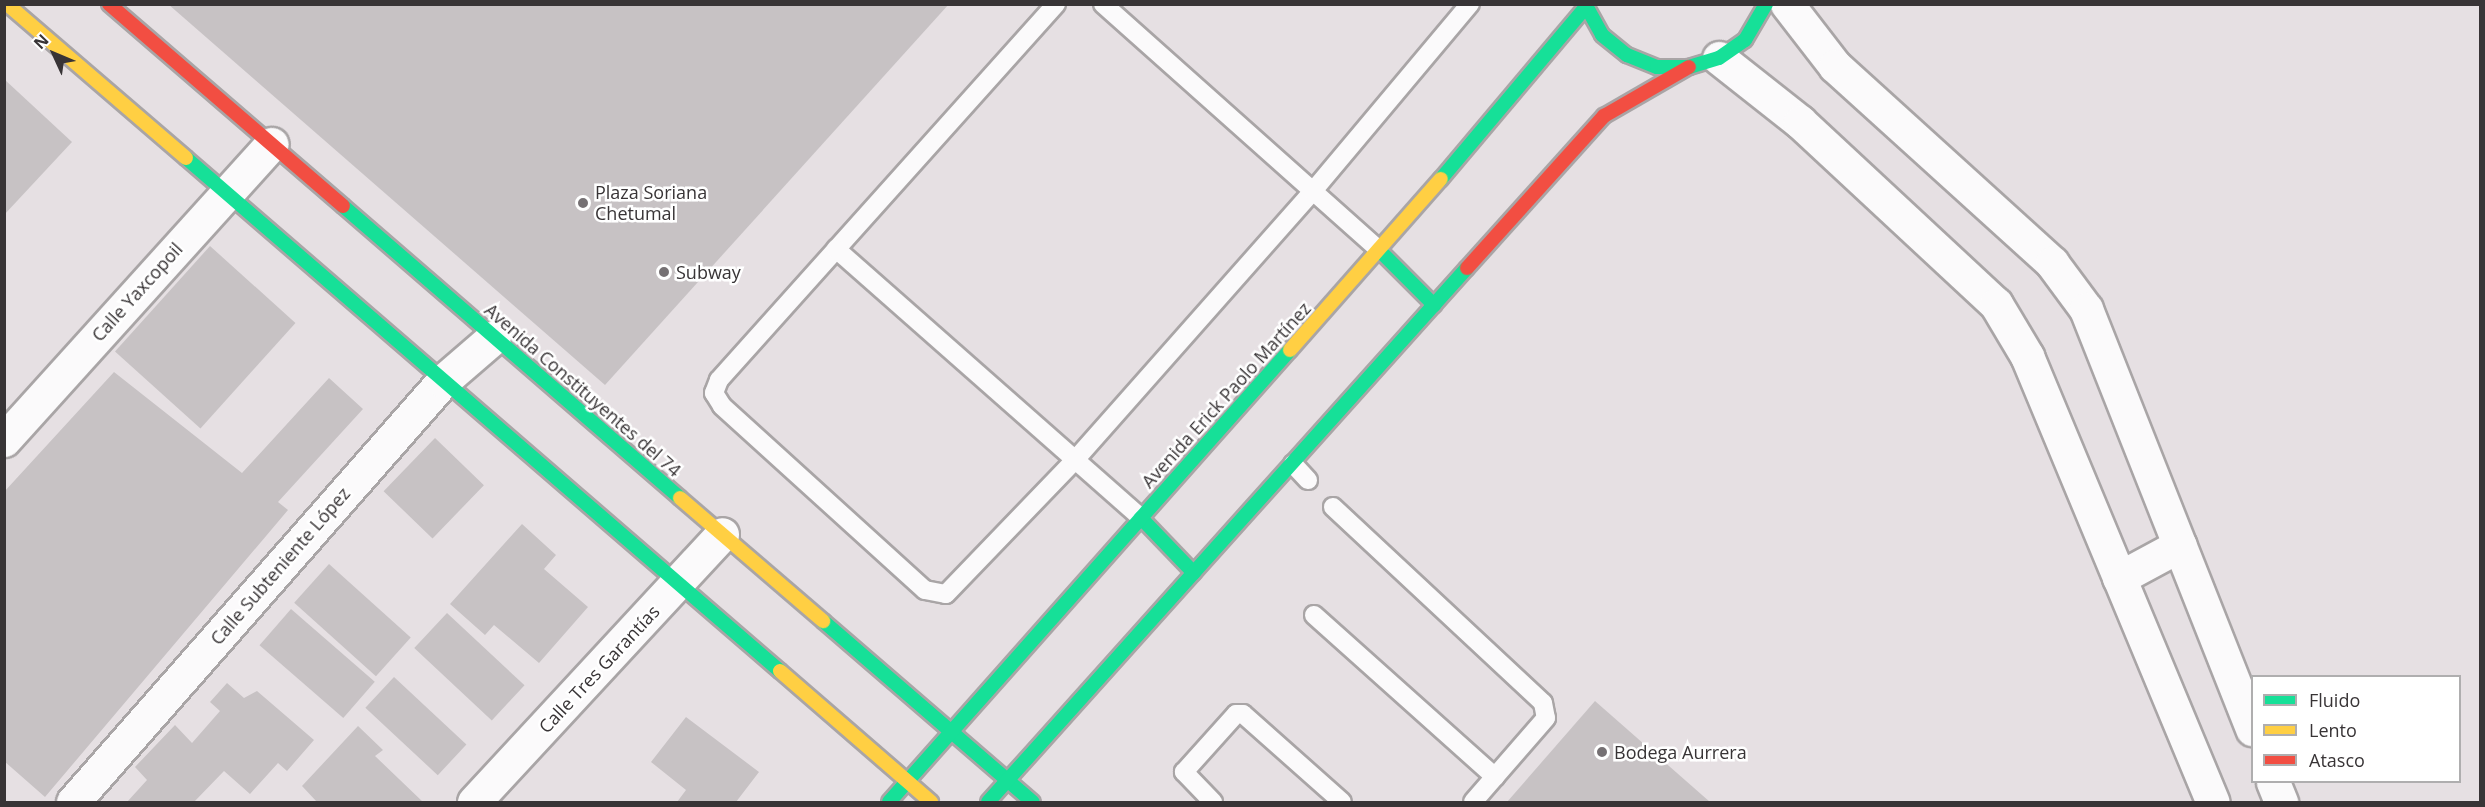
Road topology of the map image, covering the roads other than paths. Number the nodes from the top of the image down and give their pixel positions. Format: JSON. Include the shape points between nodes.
{"nodes":[{"id":1,"x":8,"y":4,"type":"edge"},
{"id":2,"x":109,"y":4,"type":"edge"},
{"id":3,"x":1056,"y":4,"type":"edge"},
{"id":4,"x":1103,"y":4,"type":"edge"},
{"id":5,"x":1470,"y":4,"type":"edge"},
{"id":6,"x":1766,"y":4,"type":"edge"},
{"id":7,"x":1787,"y":4,"type":"edge"},
{"id":8,"x":1586,"y":6,"type":"edge"},
{"id":9,"x":1719,"y":58,"type":"junction"},
{"id":10,"x":1689,"y":67,"type":"junction"},
{"id":11,"x":271,"y":144,"type":"junction"},
{"id":12,"x":1313,"y":191,"type":"junction"},
{"id":13,"x":226,"y":193,"type":"junction"},
{"id":14,"x":836,"y":249,"type":"junction"},
{"id":15,"x":1379,"y":250,"type":"junction"},
{"id":16,"x":1434,"y":305,"type":"junction"},
{"id":17,"x":494,"y":337,"type":"junction"},
{"id":18,"x":443,"y":381,"type":"junction"},
{"id":19,"x":4,"y":440,"type":"edge"},
{"id":20,"x":1075,"y":460,"type":"junction"},
{"id":21,"x":1293,"y":464,"type":"junction"},
{"id":22,"x":1308,"y":480,"type":"dead end"},
{"id":23,"x":1333,"y":507,"type":"dead end"},
{"id":24,"x":1141,"y":518,"type":"junction"},
{"id":25,"x":722,"y":534,"type":"junction"},
{"id":26,"x":2180,"y":545,"type":"junction"},
{"id":27,"x":1194,"y":573,"type":"junction"},
{"id":28,"x":2119,"y":578,"type":"junction"},
{"id":29,"x":678,"y":584,"type":"junction"},
{"id":30,"x":1314,"y":615,"type":"dead end"},
{"id":31,"x":2251,"y":724,"type":"edge"},
{"id":32,"x":952,"y":732,"type":"junction"},
{"id":33,"x":1495,"y":777,"type":"junction"},
{"id":34,"x":1008,"y":780,"type":"junction"},
{"id":35,"x":907,"y":782,"type":"junction"},
{"id":36,"x":2273,"y":783,"type":"edge"},
{"id":37,"x":73,"y":802,"type":"edge"},
{"id":38,"x":474,"y":802,"type":"edge"},
{"id":39,"x":889,"y":802,"type":"edge"},
{"id":40,"x":931,"y":802,"type":"edge"},
{"id":41,"x":988,"y":802,"type":"edge"},
{"id":42,"x":1033,"y":802,"type":"edge"},
{"id":43,"x":1213,"y":802,"type":"edge"},
{"id":44,"x":1342,"y":802,"type":"edge"},
{"id":45,"x":1473,"y":802,"type":"edge"},
{"id":46,"x":2213,"y":802,"type":"edge"},
{"id":47,"x":2282,"y":802,"type":"edge"}],
"edges":[{"from":1,"to":13,"type":"main road"},
{"from":2,"to":11,"type":"main road","name":"Avenida Constituyentes del 74"},
{"from":3,"to":14,"type":"lane"},
{"from":4,"to":12,"type":"lane"},
{"from":5,"to":12,"type":"lane"},
{"from":6,"to":9,"type":"main road","via":[[1744,40]]},
{"from":7,"to":26,"type":"street","via":[[1835,66],[2052,263],[2086,309]]},
{"from":8,"to":10,"type":"main road","via":[[1602,35],[1627,55],[1657,67]]},
{"from":8,"to":15,"type":"main road","name":"Avenida Erick Paolo Martínez","via":[[1518,92]]},
{"from":9,"to":10,"type":"main road"},
{"from":9,"to":28,"type":"street","via":[[1800,122],[1996,303],[2027,356]]},
{"from":10,"to":16,"type":"main road","via":[[1604,117]]},
{"from":11,"to":13,"type":"street","name":"Calle Yaxcopoil"},
{"from":11,"to":17,"type":"main road","name":"Avenida Constituyentes del 74"},
{"from":12,"to":15,"type":"lane"},
{"from":12,"to":20,"type":"lane"},
{"from":13,"to":18,"type":"main road"},
{"from":13,"to":19,"type":"street","name":"Calle Yaxcopoil"},
{"from":14,"to":20,"type":"lane"},
{"from":14,"to":20,"type":"lane","via":[[718,380],[714,393],[722,406],[925,590],[946,594]]},
{"from":15,"to":16,"type":"main road"},
{"from":15,"to":24,"type":"main road","name":"Avenida Erick Paolo Martínez"},
{"from":16,"to":21,"type":"main road"},
{"from":17,"to":18,"type":"street","name":"Calle Subteniente López"},
{"from":17,"to":25,"type":"main road","name":"Avenida Constituyentes del 74"},
{"from":18,"to":29,"type":"main road"},
{"from":18,"to":37,"type":"street","name":"Calle Subteniente López"},
{"from":20,"to":24,"type":"lane"},
{"from":21,"to":22,"type":"lane"},
{"from":21,"to":27,"type":"main road"},
{"from":23,"to":33,"type":"lane","via":[[1543,703],[1546,718]]},
{"from":24,"to":27,"type":"main road"},
{"from":24,"to":32,"type":"main road","name":"Avenida Erick Paolo Martínez"},
{"from":25,"to":29,"type":"street","name":"Calle Tres Garantías"},
{"from":25,"to":32,"type":"main road","name":"Avenida Constituyentes del 74"},
{"from":26,"to":28,"type":"street"},
{"from":26,"to":31,"type":"street"},
{"from":27,"to":34,"type":"main road"},
{"from":28,"to":46,"type":"street"},
{"from":29,"to":35,"type":"main road"},
{"from":29,"to":38,"type":"street","name":"Calle Tres Garantías"},
{"from":30,"to":33,"type":"lane"},
{"from":32,"to":34,"type":"main road","name":"Avenida Constituyentes del 74"},
{"from":32,"to":35,"type":"main road","name":"Avenida Erick Paolo Martínez"},
{"from":33,"to":45,"type":"lane"},
{"from":34,"to":41,"type":"main road"},
{"from":34,"to":42,"type":"main road","name":"Avenida Constituyentes del 74"},
{"from":35,"to":39,"type":"main road","name":"Avenida Erick Paolo Martínez"},
{"from":35,"to":40,"type":"main road"},
{"from":36,"to":47,"type":"street"},
{"from":43,"to":44,"type":"lane","via":[[1184,772],[1236,714],[1243,714]]}]}
